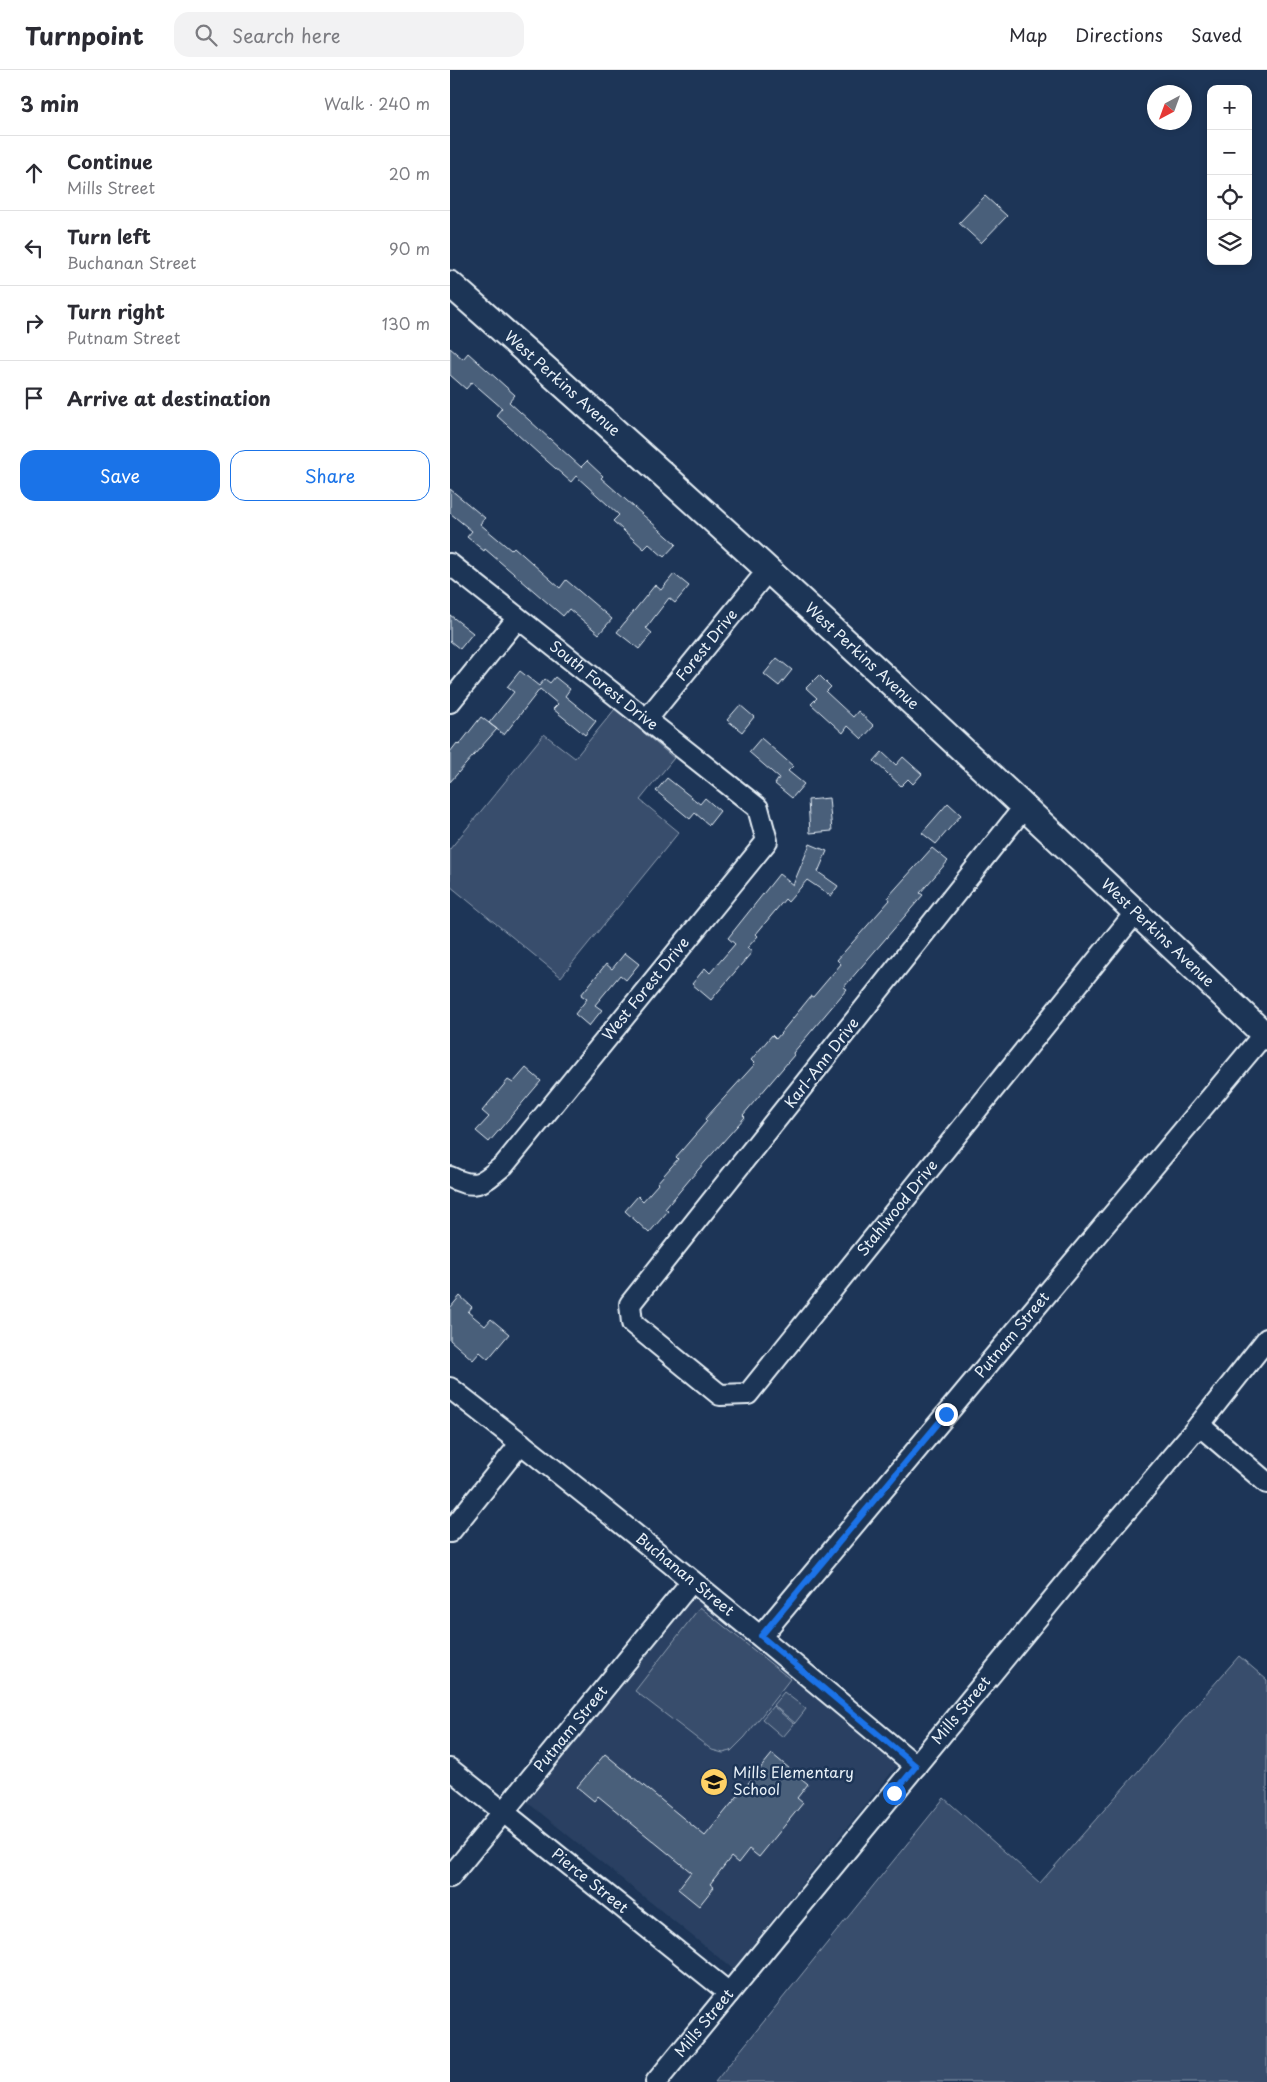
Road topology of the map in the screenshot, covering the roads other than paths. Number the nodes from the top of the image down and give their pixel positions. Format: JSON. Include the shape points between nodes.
{"nodes":[{"id":1,"x":450,"y":284,"type":"edge"},
{"id":2,"x":450,"y":564,"type":"edge"},
{"id":3,"x":768,"y":570,"type":"junction"},
{"id":4,"x":517,"y":619,"type":"junction"},
{"id":5,"x":450,"y":702,"type":"edge"},
{"id":6,"x":647,"y":719,"type":"junction"},
{"id":7,"x":1026,"y":806,"type":"junction"},
{"id":8,"x":758,"y":808,"type":"joint"},
{"id":9,"x":1136,"y":912,"type":"junction"},
{"id":10,"x":1265,"y":1035,"type":"edge"},
{"id":11,"x":450,"y":1177,"type":"edge"},
{"id":12,"x":632,"y":1323,"type":"joint"},
{"id":13,"x":1267,"y":1339,"type":"edge"},
{"id":14,"x":450,"y":1388,"type":"edge"},
{"id":15,"x":1199,"y":1425,"type":"junction"},
{"id":16,"x":521,"y":1443,"type":"junction"},
{"id":17,"x":1267,"y":1483,"type":"edge"},
{"id":18,"x":450,"y":1532,"type":"edge"},
{"id":19,"x":692,"y":1581,"type":"junction"},
{"id":20,"x":761,"y":1636,"type":"junction"},
{"id":21,"x":916,"y":1766,"type":"junction"},
{"id":22,"x":450,"y":1768,"type":"edge"},
{"id":23,"x":504,"y":1810,"type":"junction"},
{"id":24,"x":450,"y":1877,"type":"edge"},
{"id":25,"x":729,"y":1993,"type":"junction"},
{"id":26,"x":656,"y":2082,"type":"edge"}],
"edges":[{"from":1,"to":3,"type":"main road","name":"West Perkins Avenue"},
{"from":2,"to":4,"type":"street","name":"South Forest Drive"},
{"from":3,"to":6,"type":"street","name":"Forest Drive"},
{"from":3,"to":7,"type":"main road","name":"West Perkins Avenue"},
{"from":4,"to":5,"type":"street"},
{"from":4,"to":6,"type":"street","name":"South Forest Drive"},
{"from":6,"to":8,"type":"street","name":"South Forest Drive"},
{"from":7,"to":9,"type":"main road","name":"West Perkins Avenue"},
{"from":7,"to":12,"type":"street","name":"Karl-Ann Drive","via":[[630,1304]]},
{"from":8,"to":11,"type":"street","name":"West Forest Drive","via":[[767,841],[504,1164],[482,1183],[463,1184]]},
{"from":9,"to":10,"type":"main road","name":"West Perkins Avenue"},
{"from":9,"to":12,"type":"street","name":"Stahlwood Drive","via":[[748,1394],[720,1395]]},
{"from":10,"to":20,"type":"street","name":"Putnam Street"},
{"from":13,"to":15,"type":"street","name":"Mills Street"},
{"from":14,"to":16,"type":"street","name":"Buchanan Street"},
{"from":15,"to":17,"type":"street"},
{"from":15,"to":21,"type":"street","name":"Mills Street"},
{"from":16,"to":18,"type":"street"},
{"from":16,"to":19,"type":"street","name":"Buchanan Street"},
{"from":19,"to":20,"type":"street","name":"Buchanan Street"},
{"from":19,"to":23,"type":"street","name":"Putnam Street"},
{"from":20,"to":21,"type":"street","name":"Buchanan Street"},
{"from":21,"to":25,"type":"street","name":"Mills Street"},
{"from":22,"to":23,"type":"street","name":"Pierce Street"},
{"from":23,"to":24,"type":"street","name":"Putnam Street"},
{"from":23,"to":25,"type":"street","name":"Pierce Street"},
{"from":25,"to":26,"type":"street","name":"Mills Street"}]}
